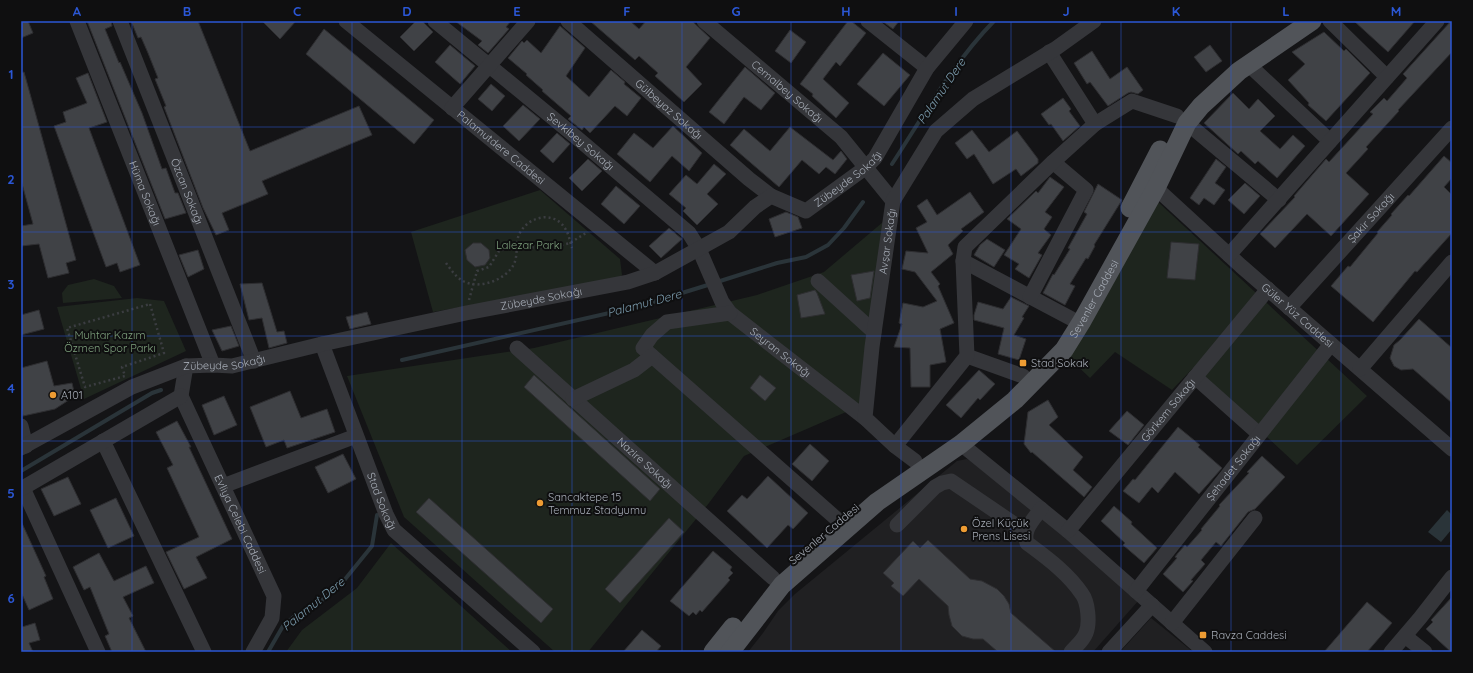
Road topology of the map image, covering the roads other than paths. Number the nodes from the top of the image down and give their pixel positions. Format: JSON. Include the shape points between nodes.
{"nodes":[{"id":1,"x":77,"y":21,"type":"edge"},
{"id":2,"x":120,"y":21,"type":"edge"},
{"id":3,"x":346,"y":21,"type":"edge"},
{"id":4,"x":435,"y":21,"type":"edge"},
{"id":5,"x":528,"y":21,"type":"edge"},
{"id":6,"x":568,"y":21,"type":"edge"},
{"id":7,"x":704,"y":21,"type":"edge"},
{"id":8,"x":868,"y":21,"type":"edge"},
{"id":9,"x":966,"y":21,"type":"edge"},
{"id":10,"x":1094,"y":21,"type":"edge"},
{"id":11,"x":1294,"y":21,"type":"edge"},
{"id":12,"x":1312,"y":21,"type":"edge"},
{"id":13,"x":1330,"y":21,"type":"edge"},
{"id":14,"x":1437,"y":21,"type":"edge"},
{"id":15,"x":1049,"y":52,"type":"junction"},
{"id":16,"x":1248,"y":64,"type":"junction"},
{"id":17,"x":489,"y":65,"type":"junction"},
{"id":18,"x":926,"y":68,"type":"junction"},
{"id":19,"x":1387,"y":77,"type":"junction"},
{"id":20,"x":452,"y":108,"type":"junction"},
{"id":21,"x":1182,"y":119,"type":"junction"},
{"id":22,"x":1095,"y":124,"type":"junction"},
{"id":23,"x":1452,"y":128,"type":"edge"},
{"id":24,"x":1330,"y":142,"type":"junction"},
{"id":25,"x":1053,"y":162,"type":"junction"},
{"id":26,"x":865,"y":168,"type":"junction"},
{"id":27,"x":1150,"y":184,"type":"junction"},
{"id":28,"x":770,"y":196,"type":"junction"},
{"id":29,"x":1278,"y":200,"type":"junction"},
{"id":30,"x":893,"y":201,"type":"junction"},
{"id":31,"x":699,"y":249,"type":"junction"},
{"id":32,"x":1229,"y":255,"type":"junction"},
{"id":33,"x":963,"y":261,"type":"junction"},
{"id":34,"x":1452,"y":262,"type":"edge"},
{"id":35,"x":655,"y":273,"type":"junction"},
{"id":36,"x":710,"y":275,"type":"joint"},
{"id":37,"x":818,"y":281,"type":"dead end"},
{"id":38,"x":1268,"y":289,"type":"junction"},
{"id":39,"x":1030,"y":298,"type":"junction"},
{"id":40,"x":1289,"y":308,"type":"junction"},
{"id":41,"x":730,"y":313,"type":"junction"},
{"id":42,"x":1072,"y":319,"type":"junction"},
{"id":43,"x":874,"y":332,"type":"junction"},
{"id":44,"x":322,"y":344,"type":"junction"},
{"id":45,"x":1331,"y":344,"type":"junction"},
{"id":46,"x":517,"y":348,"type":"dead end"},
{"id":47,"x":652,"y":356,"type":"junction"},
{"id":48,"x":967,"y":356,"type":"junction"},
{"id":49,"x":254,"y":361,"type":"junction"},
{"id":50,"x":212,"y":365,"type":"junction"},
{"id":51,"x":186,"y":366,"type":"junction"},
{"id":52,"x":1360,"y":369,"type":"junction"},
{"id":53,"x":1023,"y":376,"type":"junction"},
{"id":54,"x":1195,"y":377,"type":"junction"},
{"id":55,"x":181,"y":396,"type":"junction"},
{"id":56,"x":573,"y":399,"type":"junction"},
{"id":57,"x":865,"y":418,"type":"junction"},
{"id":58,"x":21,"y":426,"type":"edge"},
{"id":59,"x":1259,"y":434,"type":"junction"},
{"id":60,"x":356,"y":436,"type":"junction"},
{"id":61,"x":957,"y":439,"type":"junction"},
{"id":62,"x":104,"y":441,"type":"junction"},
{"id":63,"x":895,"y":446,"type":"junction"},
{"id":64,"x":23,"y":447,"type":"edge"},
{"id":65,"x":1452,"y":449,"type":"edge"},
{"id":66,"x":915,"y":461,"type":"junction"},
{"id":67,"x":223,"y":486,"type":"junction"},
{"id":68,"x":22,"y":488,"type":"edge"},
{"id":69,"x":1041,"y":509,"type":"junction"},
{"id":70,"x":1255,"y":518,"type":"dead end"},
{"id":71,"x":839,"y":521,"type":"junction"},
{"id":72,"x":898,"y":525,"type":"dead end"},
{"id":73,"x":1068,"y":531,"type":"junction"},
{"id":74,"x":1026,"y":532,"type":"junction"},
{"id":75,"x":1452,"y":577,"type":"edge"},
{"id":76,"x":773,"y":578,"type":"junction"},
{"id":77,"x":1136,"y":591,"type":"junction"},
{"id":78,"x":1152,"y":606,"type":"junction"},
{"id":79,"x":1172,"y":623,"type":"junction"},
{"id":80,"x":1405,"y":636,"type":"junction"},
{"id":81,"x":98,"y":652,"type":"edge"},
{"id":82,"x":204,"y":652,"type":"edge"},
{"id":83,"x":253,"y":652,"type":"edge"},
{"id":84,"x":533,"y":652,"type":"edge"},
{"id":85,"x":713,"y":652,"type":"edge"},
{"id":86,"x":730,"y":652,"type":"edge"},
{"id":87,"x":1071,"y":652,"type":"edge"},
{"id":88,"x":1110,"y":652,"type":"edge"},
{"id":89,"x":1205,"y":652,"type":"edge"},
{"id":90,"x":1391,"y":652,"type":"edge"},
{"id":91,"x":1425,"y":652,"type":"edge"}],
"edges":[{"from":1,"to":50,"type":"street","name":"Hüma Sokağı"},
{"from":2,"to":49,"type":"street","name":"Özcan Sokağı"},
{"from":3,"to":20,"type":"street","name":"Palamutdere Caddesi"},
{"from":4,"to":17,"type":"street","name":"Şevkibey Sokağı"},
{"from":5,"to":17,"type":"street"},
{"from":6,"to":28,"type":"street","name":"Gülbeyaz Sokağı"},
{"from":7,"to":26,"type":"street","name":"Cemalbey Sokağı","via":[[840,137]]},
{"from":8,"to":18,"type":"street"},
{"from":9,"to":18,"type":"street","name":"Zübeyde Sokağı"},
{"from":10,"to":15,"type":"street","name":"Avşar Sokağı"},
{"from":11,"to":21,"type":"main road","name":"Sevenler Caddesi","via":[[1238,59]]},
{"from":12,"to":16,"type":"main road","name":"Sevenler Caddesi"},
{"from":13,"to":19,"type":"street"},
{"from":14,"to":19,"type":"street"},
{"from":15,"to":22,"type":"street"},
{"from":15,"to":30,"type":"street","name":"Avşar Sokağı","via":[[973,99],[936,131]]},
{"from":16,"to":21,"type":"main road","name":"Sevenler Caddesi","via":[[1201,106]]},
{"from":16,"to":24,"type":"street"},
{"from":17,"to":20,"type":"street"},
{"from":17,"to":31,"type":"street","name":"Şevkibey Sokağı","via":[[689,233]]},
{"from":18,"to":26,"type":"street","name":"Zübeyde Sokağı","via":[[875,158]]},
{"from":19,"to":24,"type":"street"},
{"from":20,"to":35,"type":"street","name":"Palamutdere Caddesi"},
{"from":21,"to":22,"type":"street","via":[[1132,101]]},
{"from":21,"to":27,"type":"main road","name":"Sevenler Caddesi"},
{"from":21,"to":29,"type":"street"},
{"from":22,"to":25,"type":"street"},
{"from":23,"to":40,"type":"street","name":"Şakir Sokağı"},
{"from":24,"to":29,"type":"street"},
{"from":25,"to":33,"type":"street","via":[[965,247]]},
{"from":25,"to":39,"type":"street","via":[[1086,190]]},
{"from":26,"to":28,"type":"street","name":"Zübeyde Sokağı","via":[[806,212]]},
{"from":26,"to":30,"type":"street","name":"Cemalbey Sokağı"},
{"from":27,"to":32,"type":"street","name":"Güler Yüz Caddesi"},
{"from":27,"to":42,"type":"main road","name":"Sevenler Caddesi"},
{"from":27,"to":61,"type":"main road","name":"Sevenler Caddesi","via":[[1082,321],[1064,350],[1015,400]]},
{"from":28,"to":31,"type":"street","name":"Zübeyde Sokağı","via":[[729,232]]},
{"from":29,"to":32,"type":"street"},
{"from":30,"to":43,"type":"street","name":"Avşar Sokağı"},
{"from":31,"to":35,"type":"street","name":"Zübeyde Sokağı"},
{"from":31,"to":36,"type":"street","name":"Şevkibey Sokağı"},
{"from":32,"to":38,"type":"street","name":"Güler Yüz Caddesi"},
{"from":33,"to":39,"type":"street"},
{"from":33,"to":48,"type":"street"},
{"from":34,"to":52,"type":"street"},
{"from":35,"to":44,"type":"street","name":"Zübeyde Sokağı","via":[[628,282],[466,312]]},
{"from":36,"to":41,"type":"street","name":"Seyran Sokağı"},
{"from":37,"to":43,"type":"street"},
{"from":38,"to":40,"type":"street","name":"Güler Yüz Caddesi"},
{"from":38,"to":54,"type":"street","name":"Görkem Sokağı"},
{"from":39,"to":42,"type":"street"},
{"from":40,"to":45,"type":"street","name":"Güler Yüz Caddesi"},
{"from":41,"to":47,"type":"street","via":[[667,322],[652,334],[643,348]]},
{"from":41,"to":57,"type":"street","name":"Seyran Sokağı"},
{"from":42,"to":53,"type":"main road","name":"Sevenler Caddesi"},
{"from":43,"to":57,"type":"street","name":"Avşar Sokağı"},
{"from":44,"to":49,"type":"street","name":"Zübeyde Sokağı"},
{"from":44,"to":60,"type":"street","name":"Stad Sokağı"},
{"from":45,"to":52,"type":"street","name":"Güler Yüz Caddesi"},
{"from":45,"to":59,"type":"street","name":"Şehadet Sokağı"},
{"from":46,"to":56,"type":"street","name":"Nazire Sokağı"},
{"from":47,"to":56,"type":"street","via":[[634,370]]},
{"from":47,"to":71,"type":"street"},
{"from":48,"to":53,"type":"street"},
{"from":48,"to":63,"type":"street"},
{"from":49,"to":50,"type":"street","name":"Zübeyde Sokağı","via":[[232,366]]},
{"from":50,"to":51,"type":"street","name":"Zübeyde Sokağı"},
{"from":51,"to":55,"type":"street"},
{"from":51,"to":64,"type":"street","name":"Zübeyde Sokağı","via":[[132,387]]},
{"from":52,"to":65,"type":"street","name":"Güler Yüz Caddesi"},
{"from":53,"to":61,"type":"main road","name":"Sevenler Caddesi"},
{"from":54,"to":59,"type":"street"},
{"from":54,"to":73,"type":"street","name":"Görkem Sokağı"},
{"from":55,"to":62,"type":"street"},
{"from":55,"to":67,"type":"street","name":"Evliya Çelebi Caddesi"},
{"from":56,"to":76,"type":"street","name":"Nazire Sokağı"},
{"from":57,"to":63,"type":"street"},
{"from":58,"to":64,"type":"street"},
{"from":59,"to":77,"type":"street","name":"Şehadet Sokağı"},
{"from":60,"to":67,"type":"street"},
{"from":60,"to":84,"type":"street","name":"Stad Sokağı","via":[[394,530]]},
{"from":61,"to":66,"type":"main road","name":"Sevenler Caddesi"},
{"from":61,"to":69,"type":"street"},
{"from":61,"to":86,"type":"main road","name":"Sevenler Caddesi","via":[[877,502],[782,585]]},
{"from":62,"to":68,"type":"street"},
{"from":62,"to":82,"type":"street"},
{"from":63,"to":66,"type":"street"},
{"from":66,"to":71,"type":"main road","name":"Sevenler Caddesi"},
{"from":67,"to":83,"type":"street","name":"Evliya Çelebi Caddesi","via":[[274,596],[272,618]]},
{"from":68,"to":81,"type":"street"},
{"from":69,"to":73,"type":"street"},
{"from":69,"to":74,"type":"street"},
{"from":70,"to":79,"type":"street"},
{"from":71,"to":76,"type":"main road","name":"Sevenler Caddesi"},
{"from":72,"to":74,"type":"street","via":[[935,487],[951,481]]},
{"from":73,"to":77,"type":"street"},
{"from":74,"to":87,"type":"street","via":[[1027,543],[1056,564],[1083,595],[1088,626],[1084,636]]},
{"from":75,"to":80,"type":"street"},
{"from":76,"to":85,"type":"main road","name":"Sevenler Caddesi"},
{"from":77,"to":78,"type":"street"},
{"from":78,"to":79,"type":"street"},
{"from":78,"to":88,"type":"street"},
{"from":79,"to":89,"type":"street"},
{"from":80,"to":90,"type":"street"},
{"from":80,"to":91,"type":"street"}]}
